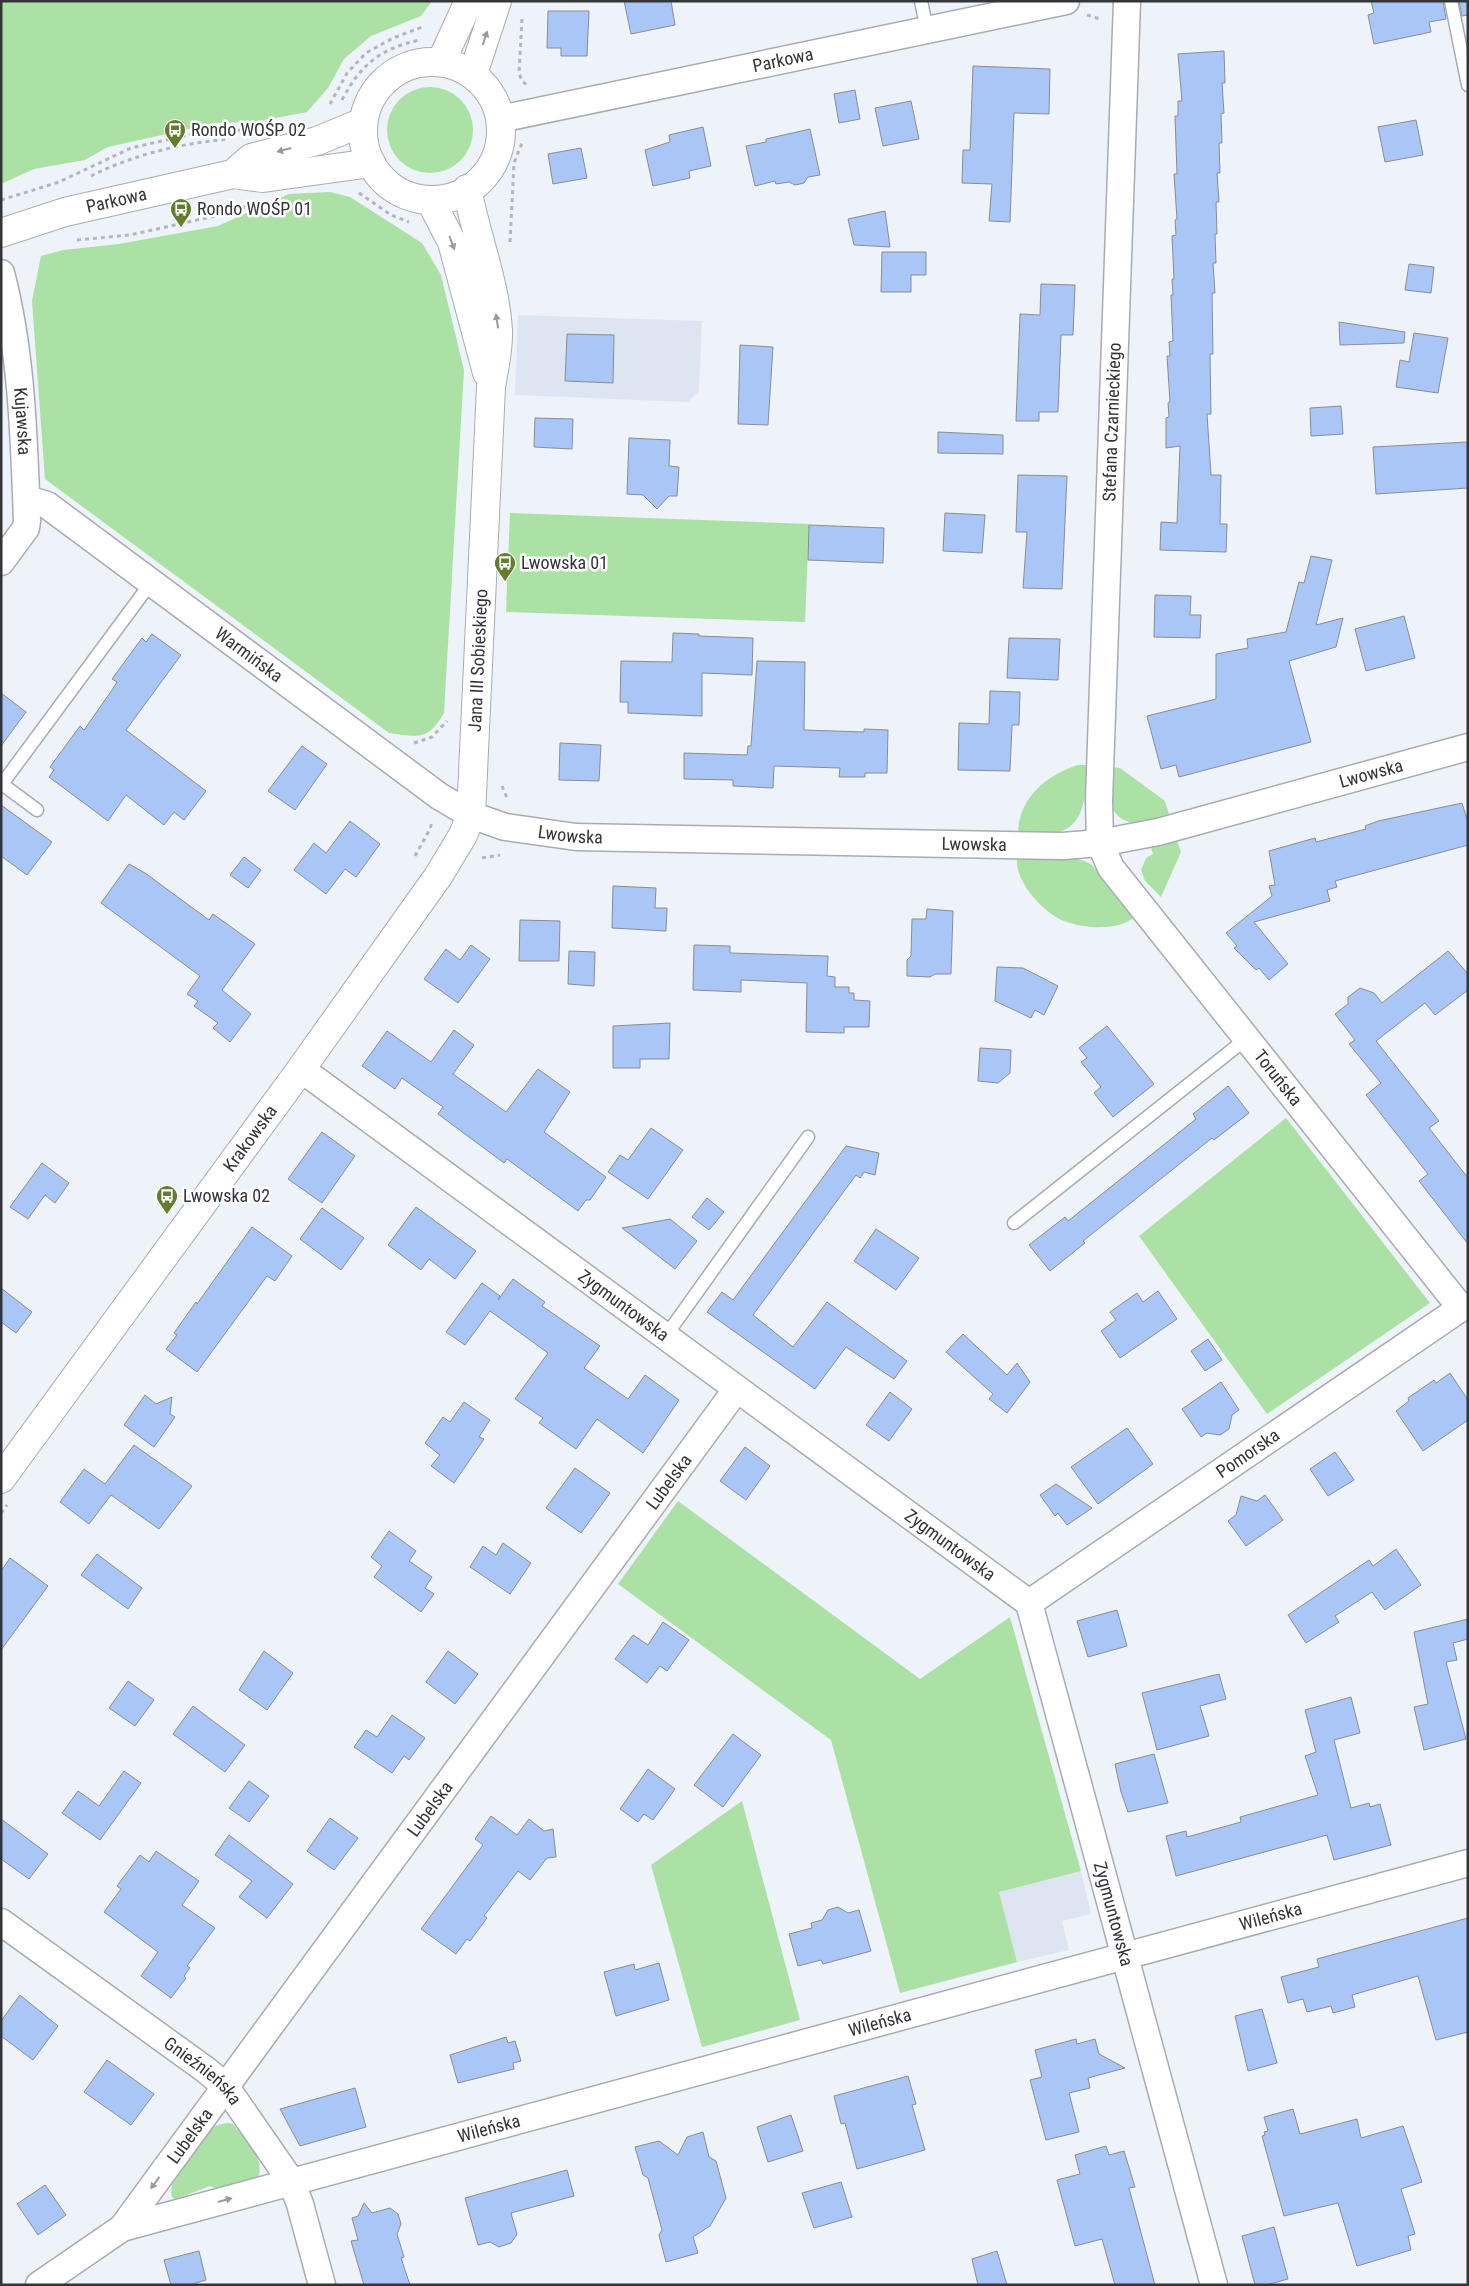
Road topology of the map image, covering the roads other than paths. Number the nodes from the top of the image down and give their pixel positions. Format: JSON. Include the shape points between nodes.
{"nodes":[{"id":1,"x":469,"y":1,"type":"edge"},
{"id":2,"x":497,"y":1,"type":"edge"},
{"id":3,"x":921,"y":1,"type":"edge"},
{"id":4,"x":1066,"y":1,"type":"edge"},
{"id":5,"x":1127,"y":1,"type":"edge"},
{"id":6,"x":1451,"y":1,"type":"edge"},
{"id":7,"x":927,"y":30,"type":"junction"},
{"id":8,"x":441,"y":62,"type":"junction"},
{"id":9,"x":473,"y":74,"type":"junction"},
{"id":10,"x":1468,"y":85,"type":"edge"},
{"id":11,"x":500,"y":119,"type":"junction"},
{"id":12,"x":363,"y":122,"type":"junction"},
{"id":13,"x":371,"y":162,"type":"junction"},
{"id":14,"x":233,"y":174,"type":"junction"},
{"id":15,"x":467,"y":189,"type":"junction"},
{"id":16,"x":430,"y":200,"type":"junction"},
{"id":17,"x":1,"y":233,"type":"edge"},
{"id":18,"x":1,"y":273,"type":"edge"},
{"id":19,"x":491,"y":387,"type":"junction"},
{"id":20,"x":27,"y":501,"type":"junction"},
{"id":21,"x":1,"y":562,"type":"edge"},
{"id":22,"x":150,"y":584,"type":"junction"},
{"id":23,"x":1468,"y":747,"type":"edge"},
{"id":24,"x":37,"y":810,"type":"dead end"},
{"id":25,"x":471,"y":815,"type":"junction"},
{"id":26,"x":1100,"y":843,"type":"junction"},
{"id":27,"x":1246,"y":1039,"type":"junction"},
{"id":28,"x":301,"y":1069,"type":"junction"},
{"id":29,"x":808,"y":1137,"type":"dead end"},
{"id":30,"x":1014,"y":1223,"type":"dead end"},
{"id":31,"x":1464,"y":1307,"type":"edge"},
{"id":32,"x":664,"y":1337,"type":"junction"},
{"id":33,"x":736,"y":1390,"type":"junction"},
{"id":34,"x":1,"y":1479,"type":"edge"},
{"id":35,"x":1030,"y":1604,"type":"junction"},
{"id":36,"x":1468,"y":1863,"type":"edge"},
{"id":37,"x":1,"y":1922,"type":"edge"},
{"id":38,"x":1125,"y":1957,"type":"junction"},
{"id":39,"x":226,"y":2087,"type":"junction"},
{"id":40,"x":291,"y":2181,"type":"junction"},
{"id":41,"x":122,"y":2228,"type":"junction"},
{"id":42,"x":40,"y":2285,"type":"edge"},
{"id":43,"x":322,"y":2285,"type":"edge"},
{"id":44,"x":1214,"y":2285,"type":"edge"}],
"edges":[{"from":1,"to":8,"type":"street"},
{"from":9,"to":2,"type":"street","one_way":true},
{"from":3,"to":7,"type":"lane"},
{"from":4,"to":7,"type":"street","name":"Parkowa"},
{"from":5,"to":26,"type":"street","name":"Stefana Czarnieckiego","via":[[1099,790]]},
{"from":6,"to":10,"type":"lane"},
{"from":7,"to":11,"type":"street","name":"Parkowa"},
{"from":8,"to":9,"type":"street"},
{"from":8,"to":12,"type":"street","via":[[418,63],[397,72],[370,100]]},
{"from":9,"to":11,"type":"street","via":[[491,95]]},
{"from":11,"to":15,"type":"street","via":[[498,149],[488,171]]},
{"from":12,"to":13,"type":"street"},
{"from":12,"to":14,"type":"street","name":"Parkowa","one_way":true,"via":[[317,141],[251,158]]},
{"from":13,"to":14,"type":"street","name":"Parkowa","via":[[263,178]]},
{"from":13,"to":16,"type":"street","via":[[388,185],[416,198]]},
{"from":14,"to":17,"type":"street","name":"Parkowa","via":[[65,212]]},
{"from":15,"to":16,"type":"street"},
{"from":19,"to":15,"type":"street","name":"Jana III Sobieskiego","one_way":true,"via":[[498,332],[492,283],[476,234]]},
{"from":16,"to":19,"type":"street","name":"Jana III Sobieskiego","one_way":true,"via":[[452,242]]},
{"from":18,"to":20,"type":"street","name":"Kujawska","via":[[12,318]]},
{"from":19,"to":25,"type":"street","name":"Jana III Sobieskiego"},
{"from":20,"to":21,"type":"street","name":"Kujawska","via":[[26,528]]},
{"from":20,"to":22,"type":"street","name":"Warmińska","via":[[47,505]]},
{"from":22,"to":24,"type":"lane","via":[[2,784]]},
{"from":22,"to":25,"type":"street","name":"Warmińska","via":[[439,796]]},
{"from":23,"to":26,"type":"street","name":"Lwowska","via":[[1158,832]]},
{"from":25,"to":26,"type":"street","name":"Lwowska","via":[[505,827],[576,837],[1063,846]]},
{"from":25,"to":28,"type":"street","name":"Krakowska","via":[[463,835],[438,875]]},
{"from":26,"to":27,"type":"street","name":"Toruńska","via":[[1111,868]]},
{"from":27,"to":30,"type":"lane"},
{"from":27,"to":31,"type":"street","name":"Toruńska"},
{"from":28,"to":32,"type":"street","name":"Zygmuntowska"},
{"from":28,"to":34,"type":"street","name":"Krakowska"},
{"from":29,"to":32,"type":"lane"},
{"from":31,"to":35,"type":"street","name":"Pomorska"},
{"from":32,"to":33,"type":"street","name":"Zygmuntowska"},
{"from":33,"to":35,"type":"street","name":"Zygmuntowska"},
{"from":33,"to":39,"type":"street","name":"Lubelska"},
{"from":35,"to":38,"type":"street","name":"Zygmuntowska"},
{"from":36,"to":38,"type":"street","name":"Wileńska"},
{"from":37,"to":39,"type":"street","name":"Gnieźnieńska"},
{"from":38,"to":40,"type":"street","name":"Wileńska"},
{"from":38,"to":44,"type":"street","name":"Zygmuntowska"},
{"from":39,"to":40,"type":"street","name":"Gnieźnieńska"},
{"from":39,"to":41,"type":"street","name":"Lubelska","one_way":true},
{"from":41,"to":40,"type":"street","name":"Lubelska","one_way":true},
{"from":40,"to":43,"type":"street","name":"Gnieźnieńska"},
{"from":41,"to":42,"type":"street","name":"Lubelska"}]}
